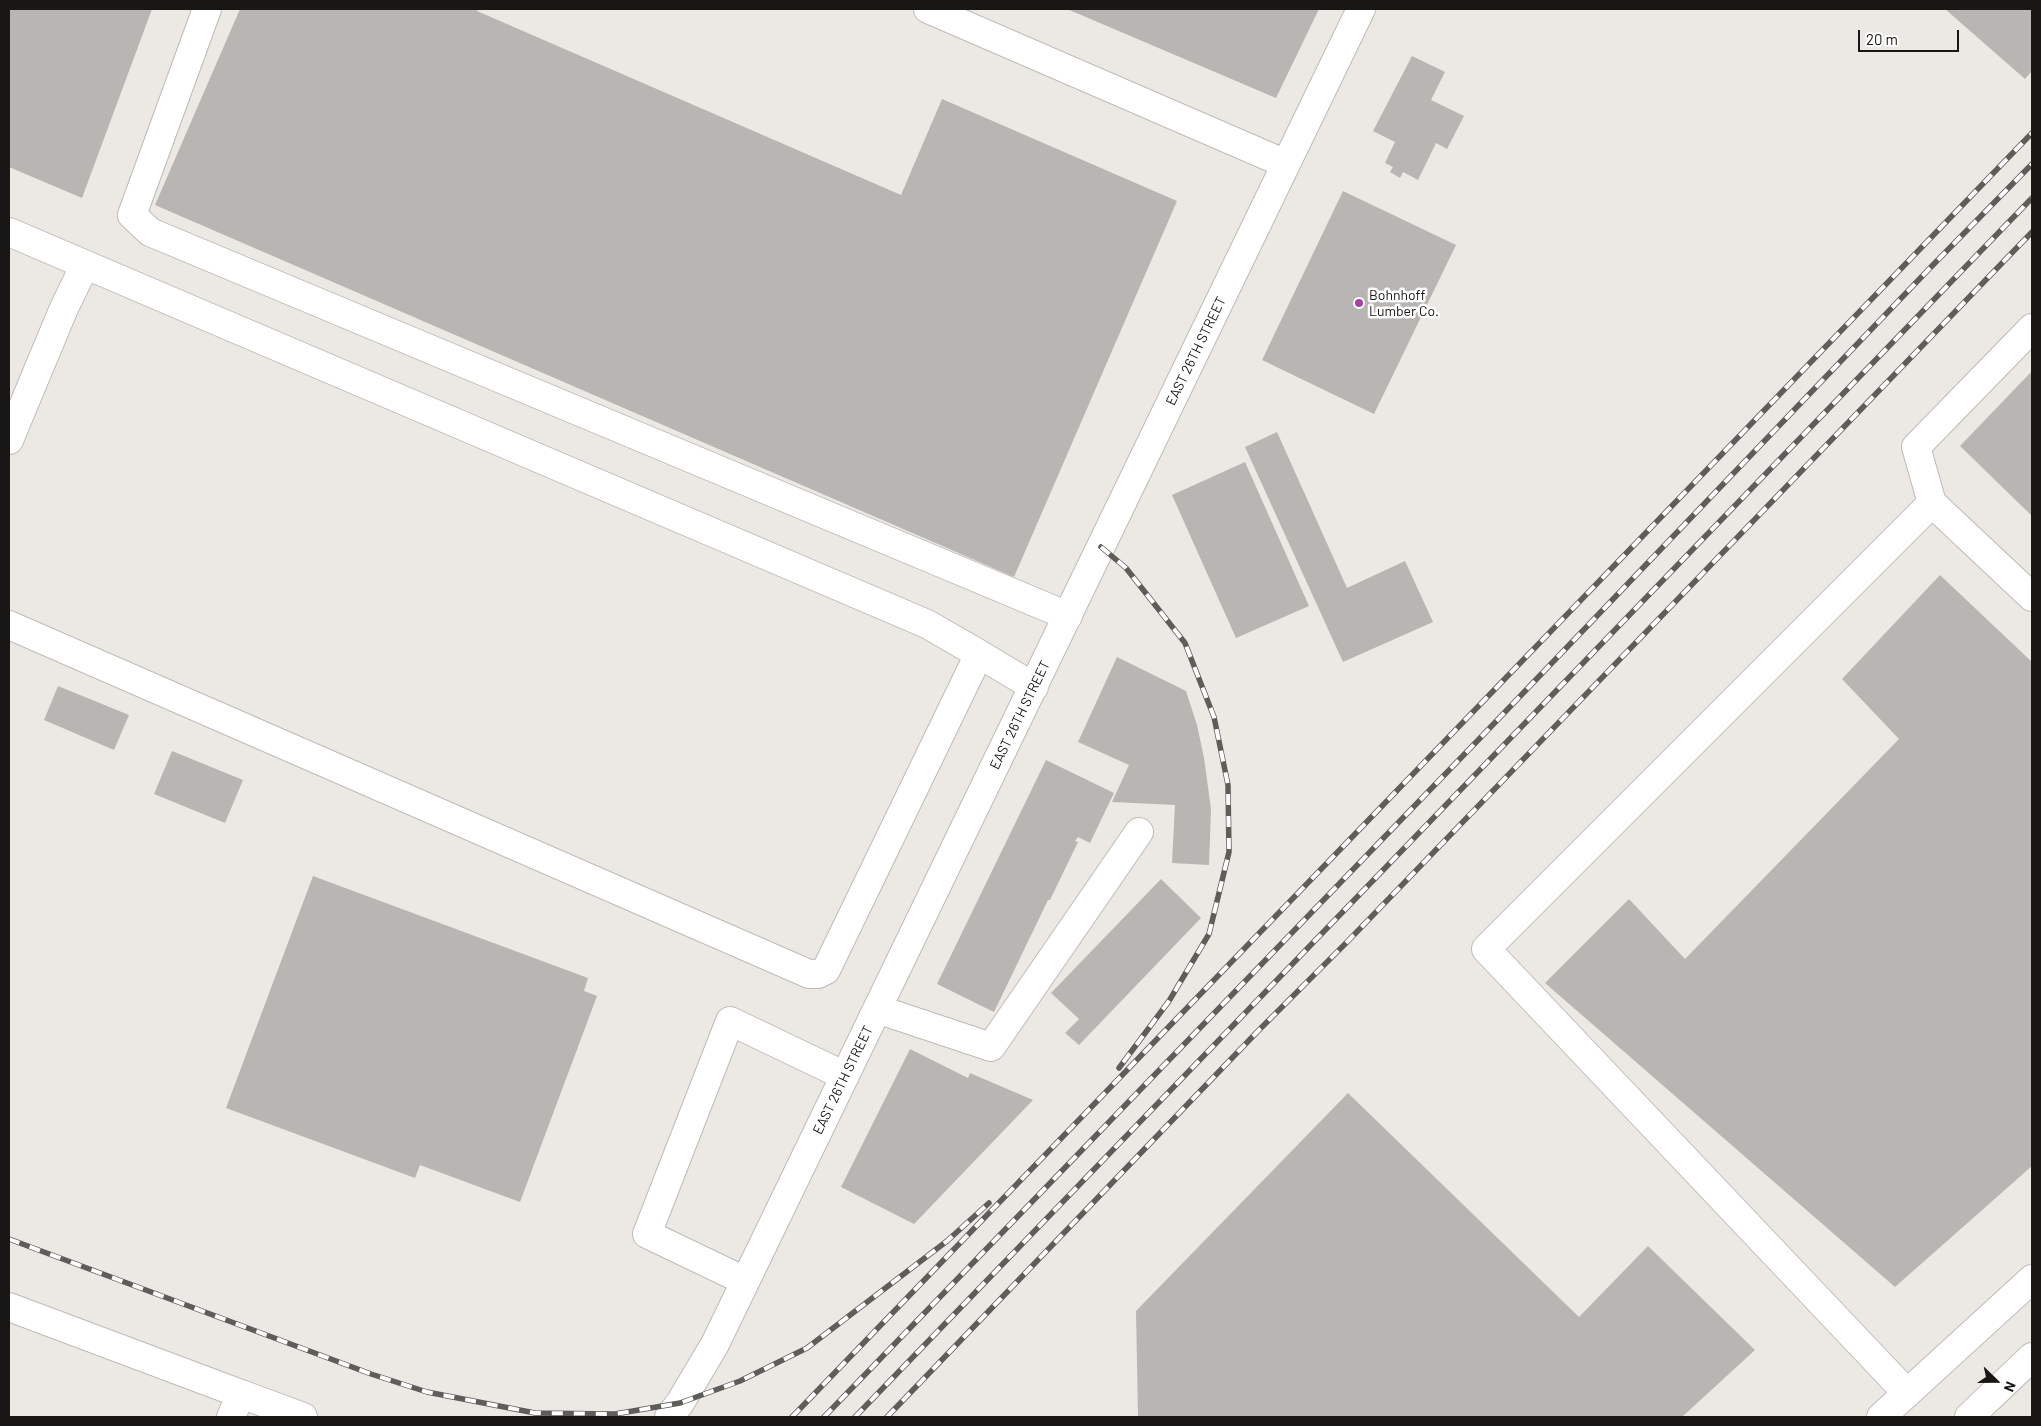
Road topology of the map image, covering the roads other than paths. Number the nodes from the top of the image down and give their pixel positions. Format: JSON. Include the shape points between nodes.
{"nodes":[{"id":1,"x":207,"y":9,"type":"edge"},
{"id":2,"x":928,"y":9,"type":"edge"},
{"id":3,"x":1361,"y":9,"type":"edge"},
{"id":4,"x":1286,"y":164,"type":"junction"},
{"id":5,"x":9,"y":232,"type":"edge"},
{"id":6,"x":85,"y":265,"type":"junction"},
{"id":7,"x":2032,"y":328,"type":"edge"},
{"id":8,"x":9,"y":440,"type":"edge"},
{"id":9,"x":1932,"y":504,"type":"junction"},
{"id":10,"x":2032,"y":597,"type":"edge"},
{"id":11,"x":1068,"y":616,"type":"junction"},
{"id":12,"x":9,"y":625,"type":"edge"},
{"id":13,"x":979,"y":654,"type":"junction"},
{"id":14,"x":1034,"y":687,"type":"junction"},
{"id":15,"x":1139,"y":832,"type":"dead end"},
{"id":16,"x":877,"y":1009,"type":"junction"},
{"id":17,"x":845,"y":1076,"type":"junction"},
{"id":18,"x":2032,"y":1279,"type":"edge"},
{"id":19,"x":746,"y":1281,"type":"junction"},
{"id":20,"x":9,"y":1306,"type":"edge"},
{"id":21,"x":2032,"y":1356,"type":"edge"},
{"id":22,"x":1908,"y":1393,"type":"junction"},
{"id":23,"x":236,"y":1406,"type":"edge"},
{"id":24,"x":303,"y":1417,"type":"edge"},
{"id":25,"x":669,"y":1417,"type":"edge"},
{"id":26,"x":1881,"y":1417,"type":"edge"},
{"id":27,"x":1969,"y":1417,"type":"edge"}],
"edges":[{"from":1,"to":11,"type":"street","via":[[132,215],[150,232]]},
{"from":2,"to":4,"type":"street"},
{"from":3,"to":4,"type":"street","name":"EAST 26TH STREET"},
{"from":4,"to":11,"type":"street","name":"EAST 26TH STREET"},
{"from":5,"to":6,"type":"street"},
{"from":6,"to":8,"type":"street"},
{"from":6,"to":13,"type":"street","via":[[927,624]]},
{"from":7,"to":9,"type":"street","via":[[1916,448]]},
{"from":9,"to":10,"type":"street"},
{"from":9,"to":22,"type":"street","via":[[1486,949]]},
{"from":11,"to":14,"type":"street","name":"EAST 26TH STREET"},
{"from":12,"to":13,"type":"street","via":[[809,974],[826,970]]},
{"from":13,"to":14,"type":"street"},
{"from":14,"to":16,"type":"street","name":"EAST 26TH STREET"},
{"from":15,"to":16,"type":"street","via":[[991,1048]]},
{"from":16,"to":17,"type":"street","name":"EAST 26TH STREET"},
{"from":17,"to":19,"type":"street","name":"EAST 26TH STREET"},
{"from":17,"to":19,"type":"street","via":[[730,1021],[647,1234]]},
{"from":18,"to":22,"type":"street"},
{"from":19,"to":25,"type":"street","name":"EAST 26TH STREET","via":[[715,1344]]},
{"from":20,"to":23,"type":"street"},
{"from":21,"to":27,"type":"street"},
{"from":22,"to":26,"type":"street"},
{"from":23,"to":24,"type":"street"}]}
